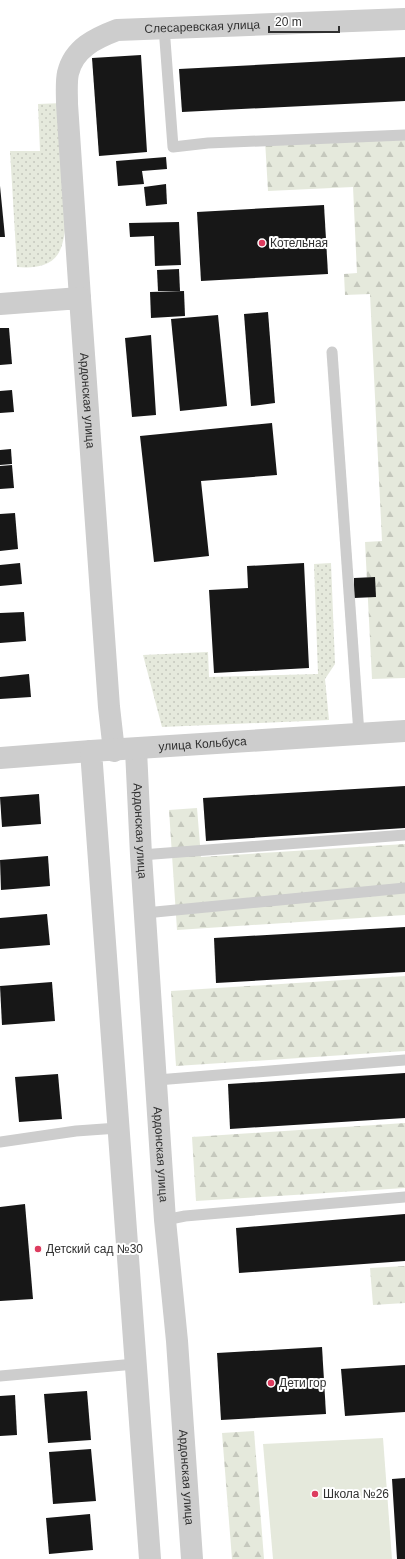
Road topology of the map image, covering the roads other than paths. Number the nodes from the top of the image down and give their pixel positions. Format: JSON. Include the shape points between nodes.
{"nodes":[{"id":1,"x":405,"y":19,"type":"edge"},
{"id":2,"x":164,"y":27,"type":"junction"},
{"id":3,"x":79,"y":52,"type":"joint"},
{"id":4,"x":405,"y":135,"type":"edge"},
{"id":5,"x":80,"y":298,"type":"junction"},
{"id":6,"x":0,"y":304,"type":"edge"},
{"id":7,"x":332,"y":352,"type":"dead end"},
{"id":8,"x":405,"y":732,"type":"edge"},
{"id":9,"x":359,"y":734,"type":"junction"},
{"id":10,"x":136,"y":750,"type":"junction"},
{"id":11,"x":91,"y":751,"type":"junction"},
{"id":12,"x":114,"y":751,"type":"junction"},
{"id":13,"x":0,"y":758,"type":"edge"},
{"id":14,"x":405,"y":835,"type":"edge"},
{"id":15,"x":141,"y":855,"type":"junction"},
{"id":16,"x":405,"y":888,"type":"edge"},
{"id":17,"x":145,"y":913,"type":"junction"},
{"id":18,"x":405,"y":1060,"type":"edge"},
{"id":19,"x":157,"y":1080,"type":"junction"},
{"id":20,"x":118,"y":1128,"type":"junction"},
{"id":21,"x":0,"y":1142,"type":"edge"},
{"id":22,"x":405,"y":1197,"type":"edge"},
{"id":23,"x":165,"y":1220,"type":"junction"},
{"id":24,"x":135,"y":1364,"type":"junction"},
{"id":25,"x":0,"y":1376,"type":"edge"},
{"id":26,"x":150,"y":1559,"type":"edge"},
{"id":27,"x":192,"y":1559,"type":"edge"}],
"edges":[{"from":1,"to":2,"type":"street","name":"Слесаревская улица"},
{"from":2,"to":3,"type":"street","name":"Слесаревская улица","via":[[117,30],[96,38]]},
{"from":2,"to":4,"type":"lane","via":[[173,147],[208,143]]},
{"from":3,"to":5,"type":"street","name":"Ардонская улица","via":[[68,72],[67,104]]},
{"from":5,"to":6,"type":"street"},
{"from":5,"to":12,"type":"street","name":"Ардонская улица"},
{"from":7,"to":9,"type":"lane"},
{"from":8,"to":9,"type":"street","name":"улица Кольбуса"},
{"from":9,"to":10,"type":"street","name":"улица Кольбуса"},
{"from":10,"to":12,"type":"street","name":"улица Кольбуса"},
{"from":10,"to":15,"type":"street","name":"Ардонская улица"},
{"from":11,"to":12,"type":"street","name":"улица Кольбуса"},
{"from":11,"to":13,"type":"street","name":"улица Кольбуса"},
{"from":11,"to":20,"type":"street"},
{"from":14,"to":15,"type":"lane"},
{"from":15,"to":17,"type":"street","name":"Ардонская улица"},
{"from":16,"to":17,"type":"lane"},
{"from":17,"to":19,"type":"street","name":"Ардонская улица"},
{"from":18,"to":19,"type":"lane"},
{"from":19,"to":23,"type":"street","name":"Ардонская улица"},
{"from":20,"to":21,"type":"lane"},
{"from":20,"to":24,"type":"street"},
{"from":22,"to":23,"type":"lane","via":[[184,1216]]},
{"from":23,"to":27,"type":"street","name":"Ардонская улица","via":[[177,1341]]},
{"from":24,"to":25,"type":"lane"},
{"from":24,"to":26,"type":"street"}]}
